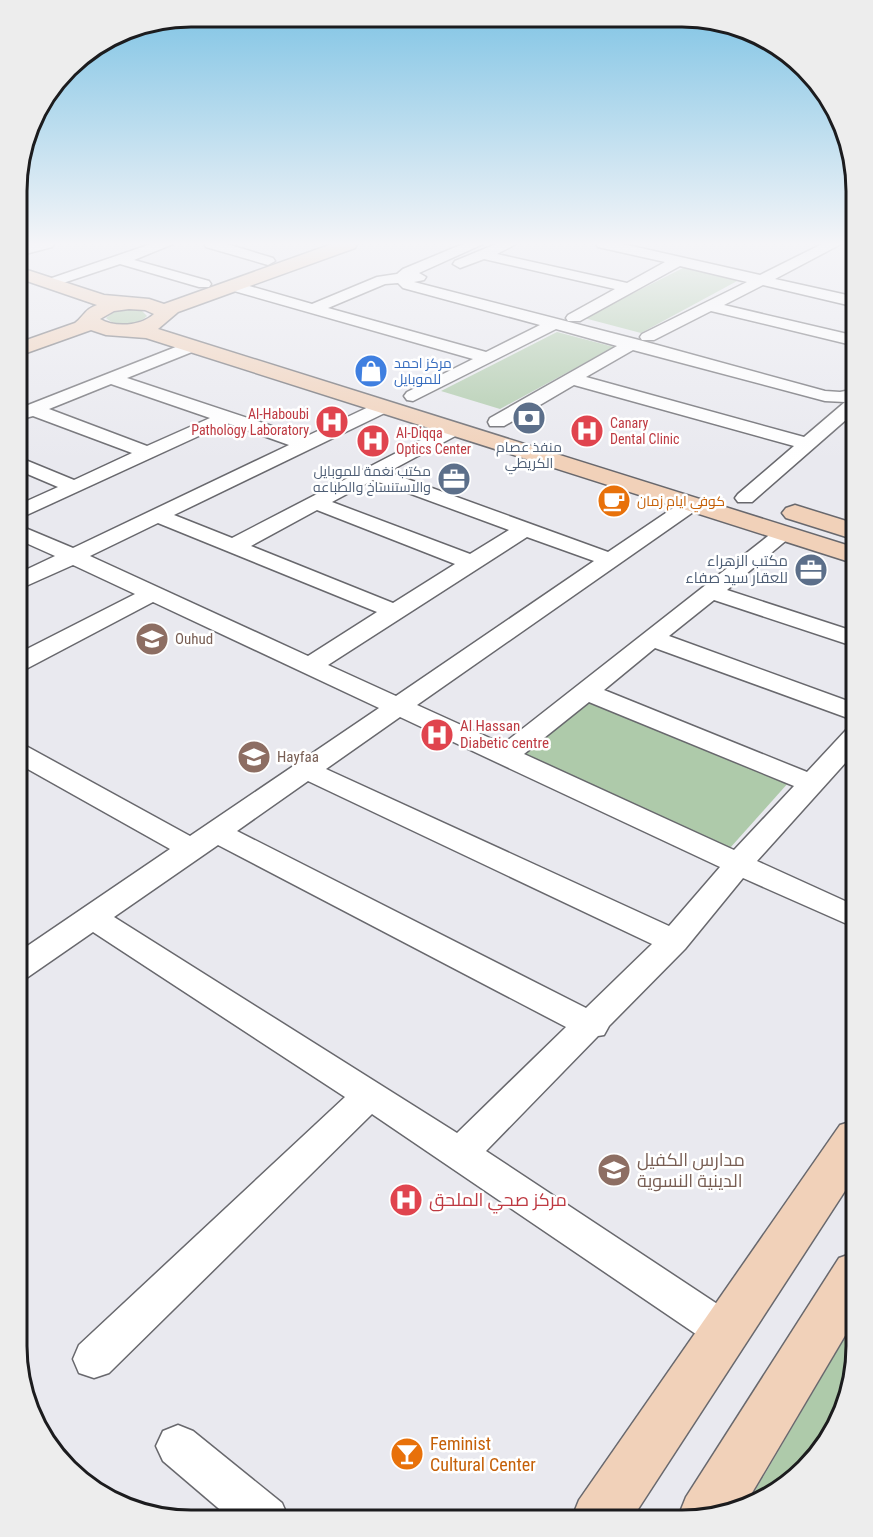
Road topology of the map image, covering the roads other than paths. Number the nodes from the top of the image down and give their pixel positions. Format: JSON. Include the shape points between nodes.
{"nodes":[{"id":1,"x":93,"y":316,"type":"edge"},
{"id":2,"x":163,"y":316,"type":"edge"},
{"id":3,"x":165,"y":316,"type":"edge"},
{"id":4,"x":337,"y":316,"type":"edge"},
{"id":5,"x":528,"y":316,"type":"edge"},
{"id":6,"x":566,"y":316,"type":"edge"},
{"id":7,"x":578,"y":316,"type":"edge"},
{"id":8,"x":689,"y":316,"type":"edge"},
{"id":9,"x":749,"y":316,"type":"edge"},
{"id":10,"x":90,"y":318,"type":"junction"},
{"id":11,"x":574,"y":318,"type":"junction"},
{"id":12,"x":556,"y":323,"type":"junction"},
{"id":13,"x":125,"y":330,"type":"junction"},
{"id":14,"x":846,"y":339,"type":"edge"},
{"id":15,"x":640,"y":340,"type":"junction"},
{"id":16,"x":191,"y":346,"type":"junction"},
{"id":17,"x":27,"y":347,"type":"edge"},
{"id":18,"x":488,"y":358,"type":"junction"},
{"id":19,"x":27,"y":361,"type":"edge"},
{"id":20,"x":110,"y":378,"type":"junction"},
{"id":21,"x":573,"y":379,"type":"junction"},
{"id":22,"x":846,"y":394,"type":"edge"},
{"id":23,"x":413,"y":396,"type":"junction"},
{"id":24,"x":846,"y":400,"type":"edge"},
{"id":25,"x":383,"y":407,"type":"junction"},
{"id":26,"x":27,"y":411,"type":"edge"},
{"id":27,"x":27,"y":413,"type":"edge"},
{"id":28,"x":226,"y":417,"type":"junction"},
{"id":29,"x":497,"y":422,"type":"junction"},
{"id":30,"x":454,"y":429,"type":"junction"},
{"id":31,"x":306,"y":444,"type":"junction"},
{"id":32,"x":807,"y":444,"type":"junction"},
{"id":33,"x":148,"y":453,"type":"junction"},
{"id":34,"x":27,"y":467,"type":"edge"},
{"id":35,"x":372,"y":473,"type":"junction"},
{"id":36,"x":677,"y":477,"type":"dead end"},
{"id":37,"x":75,"y":487,"type":"junction"},
{"id":38,"x":722,"y":491,"type":"dead end"},
{"id":39,"x":744,"y":498,"type":"junction"},
{"id":40,"x":316,"y":502,"type":"junction"},
{"id":41,"x":692,"y":504,"type":"junction"},
{"id":42,"x":27,"y":509,"type":"edge"},
{"id":43,"x":158,"y":516,"type":"junction"},
{"id":44,"x":525,"y":529,"type":"junction"},
{"id":45,"x":846,"y":529,"type":"edge"},
{"id":46,"x":784,"y":533,"type":"junction"},
{"id":47,"x":27,"y":535,"type":"edge"},
{"id":48,"x":234,"y":546,"type":"junction"},
{"id":49,"x":846,"y":553,"type":"edge"},
{"id":50,"x":72,"y":557,"type":"junction"},
{"id":51,"x":611,"y":560,"type":"junction"},
{"id":52,"x":471,"y":562,"type":"junction"},
{"id":53,"x":27,"y":578,"type":"edge"},
{"id":54,"x":711,"y":592,"type":"junction"},
{"id":55,"x":152,"y":594,"type":"junction"},
{"id":56,"x":394,"y":610,"type":"junction"},
{"id":57,"x":846,"y":637,"type":"edge"},
{"id":58,"x":654,"y":639,"type":"junction"},
{"id":59,"x":27,"y":659,"type":"edge"},
{"id":60,"x":309,"y":666,"type":"junction"},
{"id":61,"x":585,"y":691,"type":"junction"},
{"id":62,"x":398,"y":707,"type":"junction"},
{"id":63,"x":846,"y":709,"type":"edge"},
{"id":64,"x":846,"y":746,"type":"edge"},
{"id":65,"x":505,"y":756,"type":"junction"},
{"id":66,"x":27,"y":757,"type":"edge"},
{"id":67,"x":306,"y":770,"type":"junction"},
{"id":68,"x":811,"y":783,"type":"junction"},
{"id":69,"x":203,"y":841,"type":"junction"},
{"id":70,"x":738,"y":864,"type":"junction"},
{"id":71,"x":846,"y":913,"type":"edge"},
{"id":72,"x":92,"y":917,"type":"junction"},
{"id":73,"x":674,"y":941,"type":"junction"},
{"id":74,"x":27,"y":962,"type":"edge"},
{"id":75,"x":592,"y":1026,"type":"junction"},
{"id":76,"x":369,"y":1095,"type":"junction"},
{"id":77,"x":846,"y":1152,"type":"edge"},
{"id":78,"x":460,"y":1153,"type":"junction"},
{"id":79,"x":846,"y":1307,"type":"edge"},
{"id":80,"x":726,"y":1332,"type":"junction"},
{"id":81,"x":94,"y":1359,"type":"dead end"},
{"id":82,"x":178,"y":1446,"type":"dead end"},
{"id":83,"x":712,"y":1507,"type":"edge"},
{"id":84,"x":255,"y":1510,"type":"edge"},
{"id":85,"x":606,"y":1510,"type":"edge"}],
"edges":[{"from":1,"to":10,"type":"street"},
{"from":2,"to":13,"type":"street","via":[[149,326]]},
{"from":3,"to":23,"type":"street","via":[[177,324]]},
{"from":4,"to":18,"type":"street"},
{"from":5,"to":12,"type":"street"},
{"from":6,"to":11,"type":"street"},
{"from":7,"to":11,"type":"street"},
{"from":8,"to":15,"type":"street"},
{"from":9,"to":14,"type":"street"},
{"from":10,"to":13,"type":"street","via":[[103,328]]},
{"from":10,"to":17,"type":"street","via":[[82,327]]},
{"from":11,"to":15,"type":"street"},
{"from":12,"to":15,"type":"street"},
{"from":12,"to":18,"type":"street"},
{"from":13,"to":16,"type":"street"},
{"from":13,"to":19,"type":"street","via":[[104,333]]},
{"from":15,"to":21,"type":"street"},
{"from":15,"to":22,"type":"street","via":[[825,396]]},
{"from":16,"to":20,"type":"street"},
{"from":16,"to":25,"type":"street"},
{"from":18,"to":23,"type":"street"},
{"from":20,"to":26,"type":"street"},
{"from":20,"to":28,"type":"street"},
{"from":21,"to":29,"type":"street"},
{"from":21,"to":32,"type":"street"},
{"from":23,"to":29,"type":"street"},
{"from":24,"to":32,"type":"street"},
{"from":25,"to":30,"type":"street"},
{"from":25,"to":31,"type":"street"},
{"from":27,"to":33,"type":"street"},
{"from":28,"to":31,"type":"street"},
{"from":28,"to":33,"type":"street"},
{"from":29,"to":36,"type":"street"},
{"from":30,"to":35,"type":"street"},
{"from":30,"to":41,"type":"street"},
{"from":31,"to":43,"type":"street"},
{"from":32,"to":39,"type":"street"},
{"from":33,"to":37,"type":"street"},
{"from":34,"to":37,"type":"street"},
{"from":35,"to":40,"type":"street"},
{"from":35,"to":44,"type":"street"},
{"from":37,"to":42,"type":"street"},
{"from":38,"to":39,"type":"street"},
{"from":39,"to":45,"type":"street"},
{"from":40,"to":48,"type":"street"},
{"from":40,"to":52,"type":"street"},
{"from":41,"to":46,"type":"street"},
{"from":41,"to":51,"type":"street"},
{"from":43,"to":48,"type":"street"},
{"from":43,"to":50,"type":"street"},
{"from":44,"to":51,"type":"street"},
{"from":44,"to":52,"type":"street"},
{"from":46,"to":49,"type":"street"},
{"from":46,"to":54,"type":"street"},
{"from":47,"to":50,"type":"street"},
{"from":48,"to":56,"type":"street"},
{"from":50,"to":53,"type":"street"},
{"from":50,"to":55,"type":"street"},
{"from":51,"to":62,"type":"street"},
{"from":52,"to":56,"type":"street"},
{"from":54,"to":57,"type":"street"},
{"from":54,"to":58,"type":"street"},
{"from":55,"to":59,"type":"street"},
{"from":55,"to":60,"type":"street"},
{"from":56,"to":60,"type":"street"},
{"from":58,"to":61,"type":"street"},
{"from":58,"to":63,"type":"street"},
{"from":60,"to":62,"type":"street"},
{"from":61,"to":65,"type":"street"},
{"from":61,"to":68,"type":"street"},
{"from":62,"to":65,"type":"street"},
{"from":62,"to":67,"type":"street"},
{"from":64,"to":68,"type":"street"},
{"from":65,"to":70,"type":"street"},
{"from":66,"to":69,"type":"street"},
{"from":67,"to":69,"type":"street"},
{"from":67,"to":73,"type":"street"},
{"from":68,"to":70,"type":"street"},
{"from":69,"to":72,"type":"street"},
{"from":69,"to":75,"type":"street"},
{"from":70,"to":71,"type":"street"},
{"from":70,"to":73,"type":"street"},
{"from":72,"to":74,"type":"street"},
{"from":72,"to":76,"type":"street"},
{"from":73,"to":75,"type":"street"},
{"from":75,"to":78,"type":"street"},
{"from":76,"to":78,"type":"street"},
{"from":76,"to":81,"type":"street"},
{"from":77,"to":80,"type":"street"},
{"from":78,"to":80,"type":"street"},
{"from":79,"to":83,"type":"street"},
{"from":80,"to":85,"type":"street"},
{"from":82,"to":84,"type":"street"}]}
